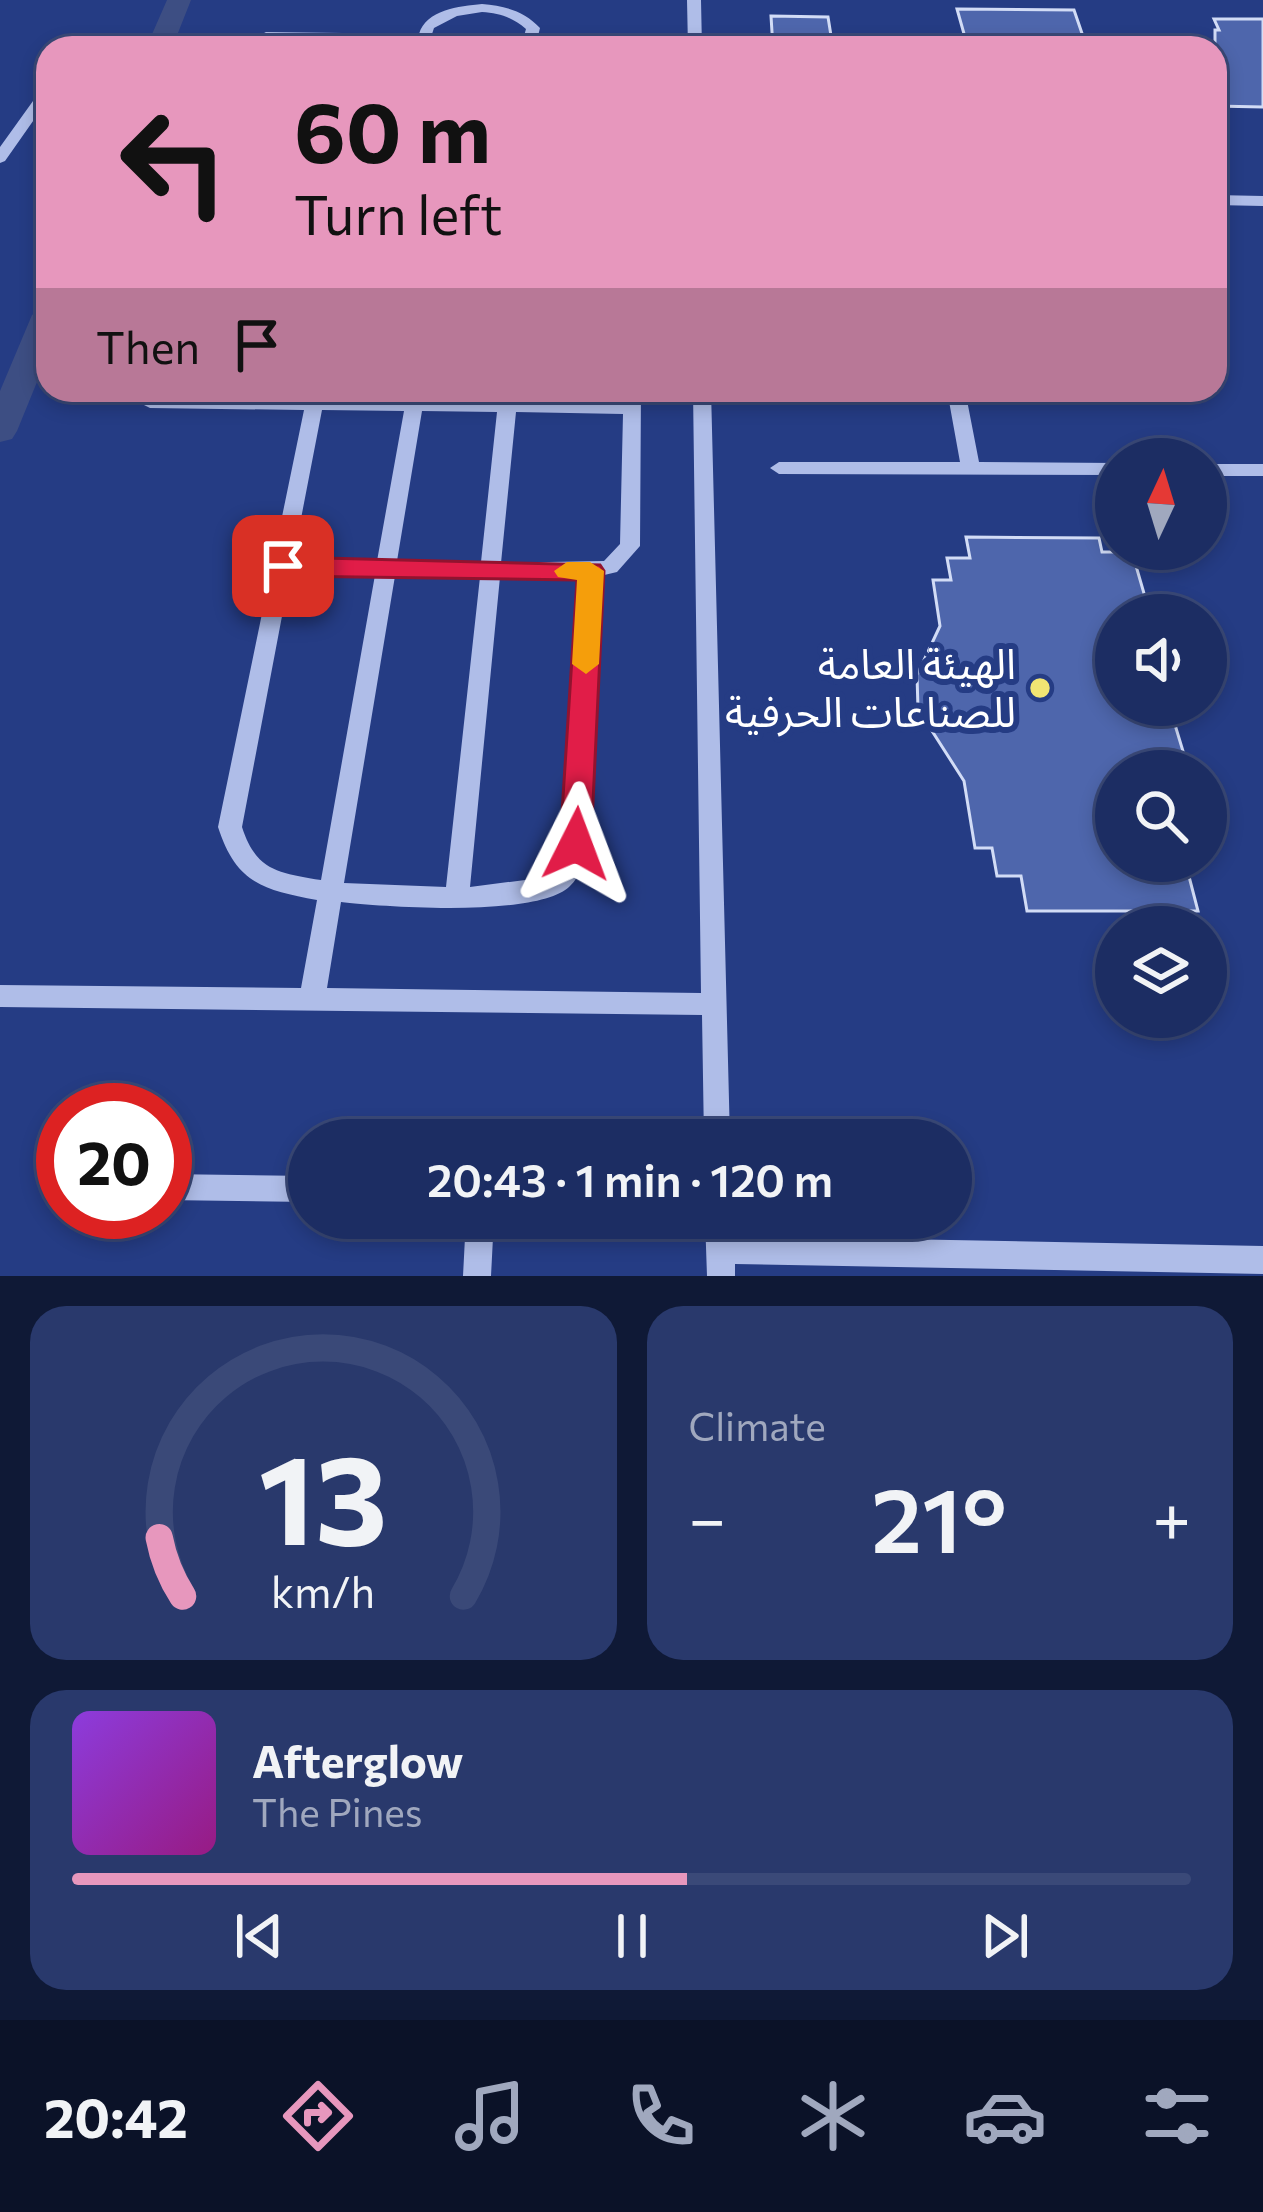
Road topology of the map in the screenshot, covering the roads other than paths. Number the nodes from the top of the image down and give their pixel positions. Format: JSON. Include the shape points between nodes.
{"nodes":[{"id":1,"x":694,"y":0,"type":"edge"},
{"id":2,"x":485,"y":3,"type":"edge"},
{"id":3,"x":425,"y":36,"type":"edge"},
{"id":4,"x":531,"y":36,"type":"edge"},
{"id":5,"x":695,"y":36,"type":"edge"},
{"id":6,"x":36,"y":107,"type":"edge"},
{"id":7,"x":0,"y":158,"type":"edge"},
{"id":8,"x":1227,"y":200,"type":"edge"},
{"id":9,"x":1263,"y":201,"type":"edge"},
{"id":10,"x":287,"y":402,"type":"edge"},
{"id":11,"x":590,"y":402,"type":"edge"},
{"id":12,"x":632,"y":402,"type":"edge"},
{"id":13,"x":702,"y":402,"type":"edge"},
{"id":14,"x":958,"y":402,"type":"edge"},
{"id":15,"x":314,"y":404,"type":"junction"},
{"id":16,"x":414,"y":404,"type":"junction"},
{"id":17,"x":507,"y":408,"type":"junction"},
{"id":18,"x":779,"y":468,"type":"dead end"},
{"id":19,"x":971,"y":469,"type":"junction"},
{"id":20,"x":1095,"y":469,"type":"edge"},
{"id":21,"x":1227,"y":470,"type":"edge"},
{"id":22,"x":1263,"y":470,"type":"edge"},
{"id":23,"x":283,"y":566,"type":"junction"},
{"id":24,"x":387,"y":567,"type":"junction"},
{"id":25,"x":489,"y":569,"type":"junction"},
{"id":26,"x":590,"y":571,"type":"junction"},
{"id":27,"x":331,"y":894,"type":"junction"},
{"id":28,"x":457,"y":896,"type":"junction"},
{"id":29,"x":0,"y":996,"type":"edge"},
{"id":30,"x":312,"y":1000,"type":"junction"},
{"id":31,"x":714,"y":1004,"type":"junction"},
{"id":32,"x":717,"y":1119,"type":"edge"},
{"id":33,"x":192,"y":1187,"type":"edge"},
{"id":34,"x":288,"y":1189,"type":"edge"},
{"id":35,"x":479,"y":1239,"type":"edge"},
{"id":36,"x":1263,"y":1260,"type":"edge"},
{"id":37,"x":720,"y":1263,"type":"edge"},
{"id":38,"x":477,"y":1276,"type":"edge"}],
"edges":[{"from":1,"to":5,"type":"lane"},
{"from":2,"to":3,"type":"lane","via":[[440,15]]},
{"from":2,"to":4,"type":"lane","via":[[525,17]]},
{"from":6,"to":7,"type":"lane"},
{"from":8,"to":9,"type":"lane"},
{"from":10,"to":15,"type":"lane"},
{"from":11,"to":17,"type":"lane"},
{"from":12,"to":26,"type":"lane","via":[[630,546],[610,567]]},
{"from":13,"to":31,"type":"lane"},
{"from":14,"to":19,"type":"lane"},
{"from":15,"to":16,"type":"lane"},
{"from":15,"to":23,"type":"lane"},
{"from":16,"to":17,"type":"lane"},
{"from":16,"to":24,"type":"lane"},
{"from":17,"to":25,"type":"lane"},
{"from":18,"to":19,"type":"lane"},
{"from":19,"to":20,"type":"lane"},
{"from":21,"to":22,"type":"lane"},
{"from":23,"to":24,"type":"lane"},
{"from":23,"to":27,"type":"lane","via":[[230,826],[238,856],[268,879]]},
{"from":24,"to":25,"type":"lane"},
{"from":24,"to":27,"type":"lane"},
{"from":25,"to":26,"type":"lane"},
{"from":25,"to":28,"type":"lane"},
{"from":26,"to":28,"type":"lane","via":[[570,868],[555,884],[510,897]]},
{"from":27,"to":28,"type":"lane"},
{"from":27,"to":30,"type":"lane"},
{"from":29,"to":30,"type":"lane"},
{"from":30,"to":31,"type":"lane"},
{"from":31,"to":32,"type":"lane"},
{"from":33,"to":34,"type":"lane"},
{"from":35,"to":38,"type":"lane"},
{"from":36,"to":37,"type":"lane"}]}
